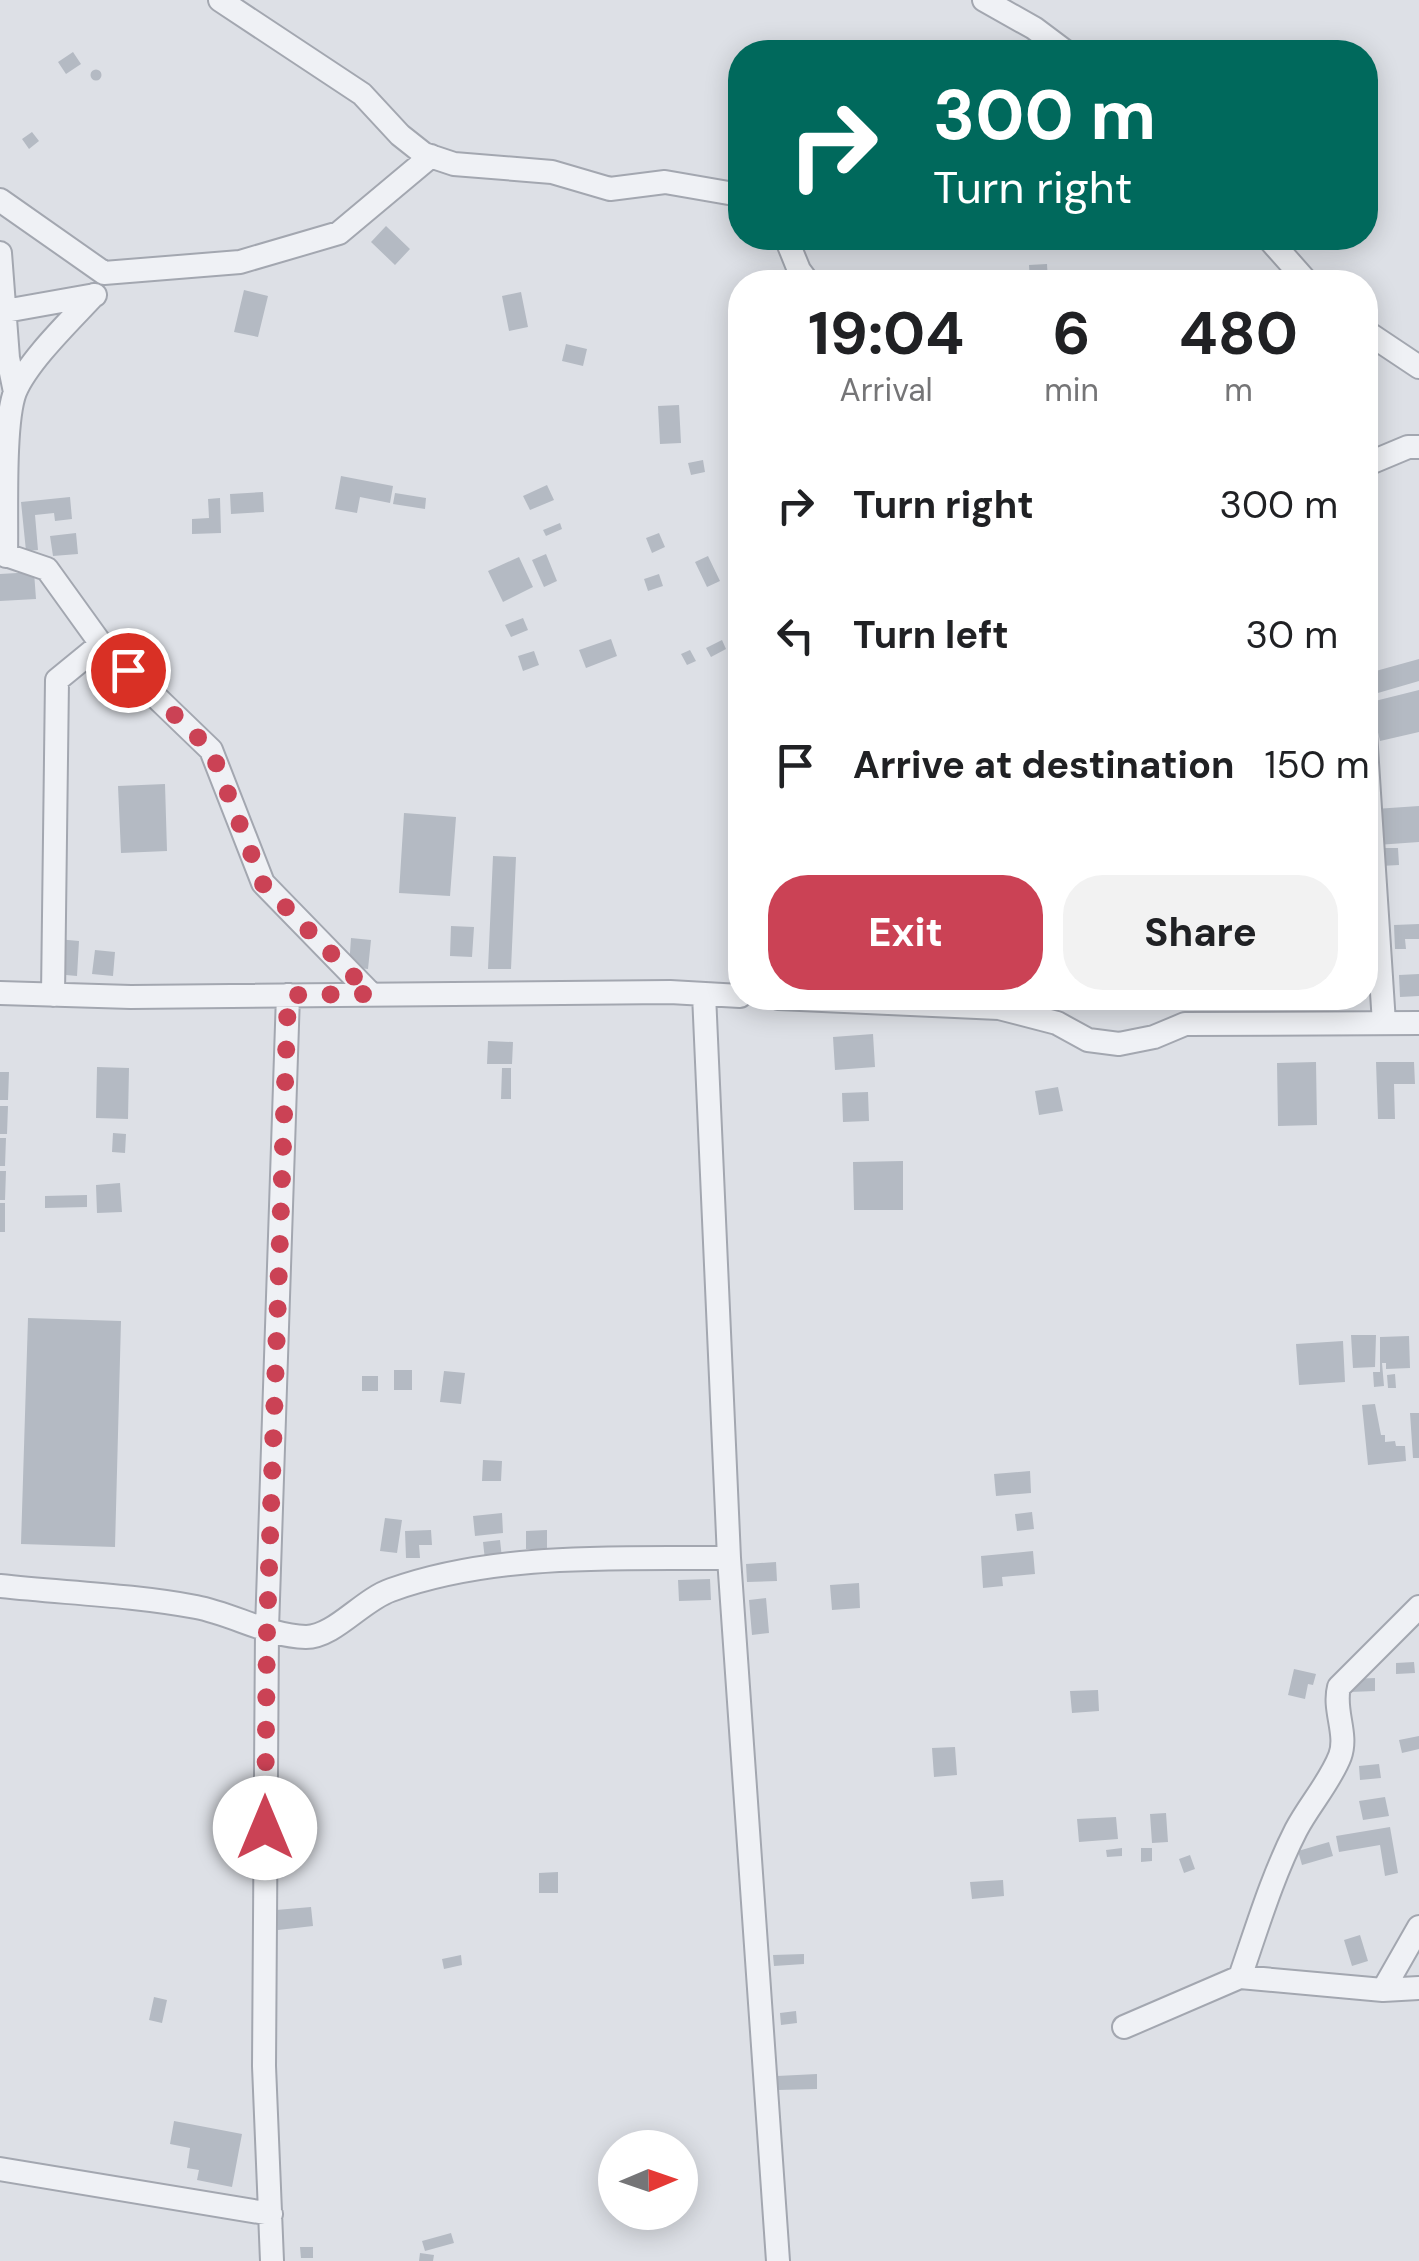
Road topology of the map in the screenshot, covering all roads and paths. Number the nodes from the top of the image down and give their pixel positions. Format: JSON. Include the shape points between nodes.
{"nodes":[{"id":1,"x":220,"y":0,"type":"edge"},
{"id":2,"x":984,"y":0,"type":"edge"},
{"id":3,"x":1050,"y":40,"type":"edge"},
{"id":4,"x":431,"y":156,"type":"junction"},
{"id":5,"x":728,"y":192,"type":"edge"},
{"id":6,"x":0,"y":200,"type":"edge"},
{"id":7,"x":1279,"y":250,"type":"edge"},
{"id":8,"x":0,"y":253,"type":"edge"},
{"id":9,"x":1296,"y":270,"type":"edge"},
{"id":10,"x":104,"y":273,"type":"junction"},
{"id":11,"x":94,"y":295,"type":"junction"},
{"id":12,"x":2,"y":312,"type":"edge"},
{"id":13,"x":1378,"y":340,"type":"edge"},
{"id":14,"x":1419,"y":367,"type":"edge"},
{"id":15,"x":15,"y":392,"type":"junction"},
{"id":16,"x":5,"y":427,"type":"edge"},
{"id":17,"x":1419,"y":448,"type":"edge"},
{"id":18,"x":1378,"y":460,"type":"edge"},
{"id":19,"x":3,"y":554,"type":"edge"},
{"id":20,"x":101,"y":644,"type":"junction"},
{"id":21,"x":1378,"y":931,"type":"edge"},
{"id":22,"x":0,"y":993,"type":"edge"},
{"id":23,"x":52,"y":994,"type":"junction"},
{"id":24,"x":371,"y":994,"type":"junction"},
{"id":25,"x":704,"y":994,"type":"junction"},
{"id":26,"x":288,"y":995,"type":"junction"},
{"id":27,"x":728,"y":995,"type":"edge"},
{"id":28,"x":1007,"y":1010,"type":"edge"},
{"id":29,"x":1384,"y":1023,"type":"junction"},
{"id":30,"x":1419,"y":1023,"type":"edge"},
{"id":31,"x":729,"y":1558,"type":"junction"},
{"id":32,"x":0,"y":1586,"type":"edge"},
{"id":33,"x":1419,"y":1607,"type":"edge"},
{"id":34,"x":267,"y":1629,"type":"junction"},
{"id":35,"x":1419,"y":1928,"type":"edge"},
{"id":36,"x":1240,"y":1977,"type":"junction"},
{"id":37,"x":1419,"y":1988,"type":"edge"},
{"id":38,"x":1383,"y":1990,"type":"junction"},
{"id":39,"x":1124,"y":2026,"type":"dead end"},
{"id":40,"x":0,"y":2169,"type":"edge"},
{"id":41,"x":271,"y":2214,"type":"junction"},
{"id":42,"x":272,"y":2261,"type":"edge"},
{"id":43,"x":778,"y":2261,"type":"edge"}],
"edges":[{"from":1,"to":4,"type":"street","via":[[362,94],[400,135]]},
{"from":2,"to":3,"type":"street"},
{"from":4,"to":5,"type":"street","via":[[454,164],[529,168],[610,189],[666,182]]},
{"from":4,"to":10,"type":"street","via":[[339,234],[240,262]]},
{"from":6,"to":10,"type":"street"},
{"from":7,"to":9,"type":"street"},
{"from":8,"to":12,"type":"street"},
{"from":10,"to":11,"type":"street"},
{"from":11,"to":12,"type":"street"},
{"from":11,"to":15,"type":"street"},
{"from":12,"to":15,"type":"street"},
{"from":13,"to":14,"type":"street"},
{"from":15,"to":16,"type":"street"},
{"from":16,"to":19,"type":"street"},
{"from":17,"to":18,"type":"street"},
{"from":19,"to":20,"type":"street","via":[[47,570]]},
{"from":20,"to":23,"type":"street","via":[[57,680]]},
{"from":20,"to":24,"type":"street","via":[[211,750],[263,884]]},
{"from":21,"to":29,"type":"street"},
{"from":22,"to":23,"type":"street"},
{"from":23,"to":26,"type":"street"},
{"from":24,"to":25,"type":"street"},
{"from":24,"to":26,"type":"street"},
{"from":25,"to":27,"type":"street"},
{"from":25,"to":31,"type":"street"},
{"from":26,"to":34,"type":"street"},
{"from":28,"to":29,"type":"street","via":[[1057,1023],[1088,1040],[1120,1044],[1185,1024]]},
{"from":29,"to":30,"type":"street"},
{"from":31,"to":34,"type":"street","via":[[487,1567],[390,1590],[326,1632],[307,1637]]},
{"from":31,"to":43,"type":"street"},
{"from":32,"to":34,"type":"street","via":[[198,1607]]},
{"from":33,"to":36,"type":"street","via":[[1339,1687],[1340,1756],[1288,1847]]},
{"from":34,"to":41,"type":"street","via":[[264,2066]]},
{"from":35,"to":38,"type":"street"},
{"from":36,"to":38,"type":"street"},
{"from":36,"to":39,"type":"street"},
{"from":37,"to":38,"type":"street"},
{"from":40,"to":41,"type":"street"},
{"from":41,"to":42,"type":"street"}]}
